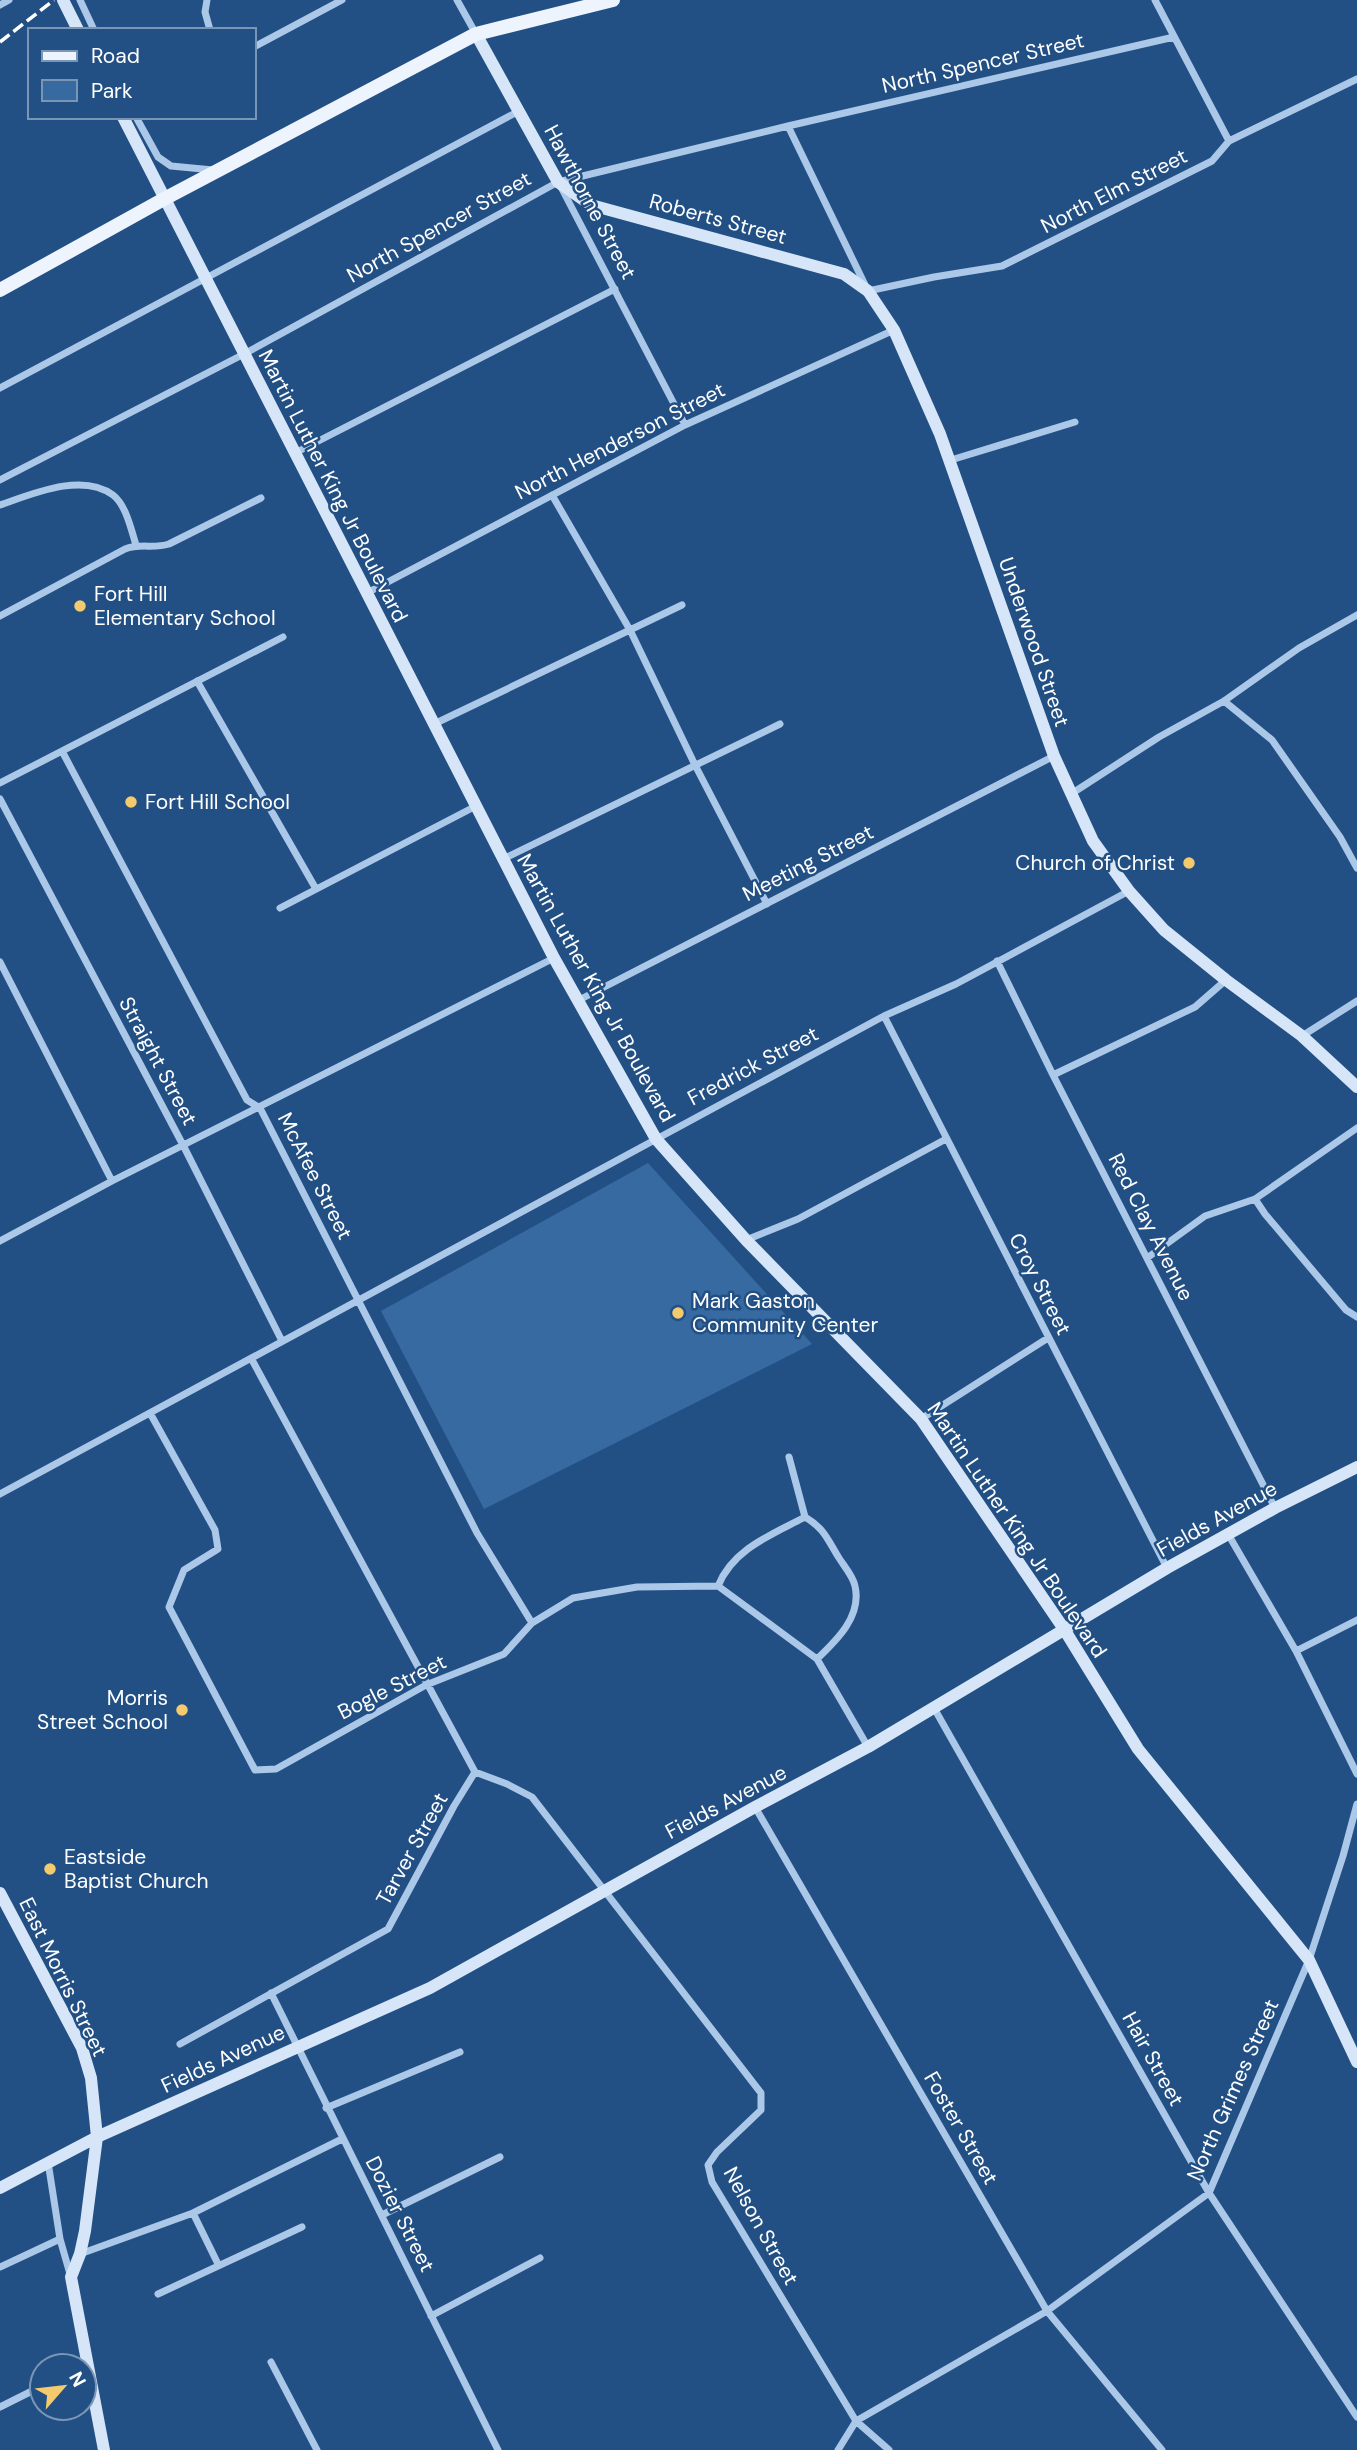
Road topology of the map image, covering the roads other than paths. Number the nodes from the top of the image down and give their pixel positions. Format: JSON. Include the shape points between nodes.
{"nodes":[{"id":1,"x":9,"y":0,"type":"edge"},
{"id":2,"x":63,"y":0,"type":"edge"},
{"id":3,"x":80,"y":0,"type":"edge"},
{"id":4,"x":207,"y":0,"type":"edge"},
{"id":5,"x":342,"y":0,"type":"edge"},
{"id":6,"x":457,"y":0,"type":"edge"},
{"id":7,"x":613,"y":0,"type":"edge"},
{"id":8,"x":1155,"y":0,"type":"edge"},
{"id":9,"x":0,"y":5,"type":"edge"},
{"id":10,"x":77,"y":28,"type":"edge"},
{"id":11,"x":93,"y":28,"type":"edge"},
{"id":12,"x":209,"y":28,"type":"edge"},
{"id":13,"x":476,"y":34,"type":"junction"},
{"id":14,"x":1174,"y":37,"type":"junction"},
{"id":15,"x":256,"y":46,"type":"edge"},
{"id":16,"x":1357,"y":79,"type":"edge"},
{"id":17,"x":519,"y":111,"type":"junction"},
{"id":18,"x":124,"y":119,"type":"edge"},
{"id":19,"x":137,"y":119,"type":"edge"},
{"id":20,"x":788,"y":126,"type":"junction"},
{"id":21,"x":1229,"y":141,"type":"junction"},
{"id":22,"x":218,"y":171,"type":"junction"},
{"id":23,"x":558,"y":181,"type":"junction"},
{"id":24,"x":164,"y":199,"type":"junction"},
{"id":25,"x":205,"y":279,"type":"junction"},
{"id":26,"x":615,"y":289,"type":"junction"},
{"id":27,"x":0,"y":290,"type":"edge"},
{"id":28,"x":868,"y":291,"type":"junction"},
{"id":29,"x":894,"y":330,"type":"junction"},
{"id":30,"x":244,"y":354,"type":"junction"},
{"id":31,"x":0,"y":388,"type":"edge"},
{"id":32,"x":1075,"y":422,"type":"dead end"},
{"id":33,"x":685,"y":425,"type":"junction"},
{"id":34,"x":295,"y":453,"type":"junction"},
{"id":35,"x":951,"y":460,"type":"junction"},
{"id":36,"x":0,"y":480,"type":"edge"},
{"id":37,"x":552,"y":495,"type":"junction"},
{"id":38,"x":261,"y":498,"type":"dead end"},
{"id":39,"x":0,"y":505,"type":"edge"},
{"id":40,"x":136,"y":545,"type":"junction"},
{"id":41,"x":367,"y":593,"type":"junction"},
{"id":42,"x":682,"y":604,"type":"dead end"},
{"id":43,"x":1357,"y":615,"type":"edge"},
{"id":44,"x":0,"y":616,"type":"edge"},
{"id":45,"x":630,"y":630,"type":"junction"},
{"id":46,"x":284,"y":637,"type":"dead end"},
{"id":47,"x":197,"y":681,"type":"junction"},
{"id":48,"x":1224,"y":701,"type":"junction"},
{"id":49,"x":434,"y":724,"type":"junction"},
{"id":50,"x":780,"y":724,"type":"dead end"},
{"id":51,"x":62,"y":751,"type":"junction"},
{"id":52,"x":1054,"y":756,"type":"junction"},
{"id":53,"x":695,"y":765,"type":"junction"},
{"id":54,"x":0,"y":783,"type":"edge"},
{"id":55,"x":1070,"y":794,"type":"junction"},
{"id":56,"x":0,"y":799,"type":"edge"},
{"id":57,"x":476,"y":806,"type":"junction"},
{"id":58,"x":503,"y":859,"type":"junction"},
{"id":59,"x":1357,"y":868,"type":"edge"},
{"id":60,"x":316,"y":889,"type":"junction"},
{"id":61,"x":1129,"y":891,"type":"junction"},
{"id":62,"x":767,"y":904,"type":"junction"},
{"id":63,"x":280,"y":908,"type":"dead end"},
{"id":64,"x":554,"y":958,"type":"junction"},
{"id":65,"x":998,"y":961,"type":"junction"},
{"id":66,"x":0,"y":962,"type":"edge"},
{"id":67,"x":1226,"y":980,"type":"junction"},
{"id":68,"x":577,"y":1001,"type":"junction"},
{"id":69,"x":1357,"y":1001,"type":"edge"},
{"id":70,"x":884,"y":1016,"type":"junction"},
{"id":71,"x":1302,"y":1036,"type":"junction"},
{"id":72,"x":1053,"y":1075,"type":"junction"},
{"id":73,"x":1357,"y":1087,"type":"edge"},
{"id":74,"x":260,"y":1108,"type":"junction"},
{"id":75,"x":1357,"y":1128,"type":"edge"},
{"id":76,"x":656,"y":1139,"type":"junction"},
{"id":77,"x":946,"y":1139,"type":"junction"},
{"id":78,"x":183,"y":1145,"type":"junction"},
{"id":79,"x":112,"y":1181,"type":"junction"},
{"id":80,"x":1255,"y":1199,"type":"junction"},
{"id":81,"x":746,"y":1240,"type":"junction"},
{"id":82,"x":0,"y":1241,"type":"edge"},
{"id":83,"x":1147,"y":1258,"type":"junction"},
{"id":84,"x":359,"y":1299,"type":"junction"},
{"id":85,"x":1357,"y":1317,"type":"edge"},
{"id":86,"x":1048,"y":1338,"type":"junction"},
{"id":87,"x":282,"y":1341,"type":"junction"},
{"id":88,"x":251,"y":1358,"type":"junction"},
{"id":89,"x":149,"y":1413,"type":"junction"},
{"id":90,"x":922,"y":1419,"type":"junction"},
{"id":91,"x":789,"y":1457,"type":"dead end"},
{"id":92,"x":1357,"y":1467,"type":"edge"},
{"id":93,"x":0,"y":1494,"type":"edge"},
{"id":94,"x":1275,"y":1508,"type":"junction"},
{"id":95,"x":805,"y":1517,"type":"junction"},
{"id":96,"x":1228,"y":1534,"type":"junction"},
{"id":97,"x":1167,"y":1569,"type":"junction"},
{"id":98,"x":718,"y":1586,"type":"junction"},
{"id":99,"x":1357,"y":1620,"type":"edge"},
{"id":100,"x":532,"y":1623,"type":"junction"},
{"id":101,"x":1064,"y":1629,"type":"junction"},
{"id":102,"x":1296,"y":1651,"type":"junction"},
{"id":103,"x":817,"y":1659,"type":"junction"},
{"id":104,"x":426,"y":1685,"type":"junction"},
{"id":105,"x":934,"y":1708,"type":"junction"},
{"id":106,"x":868,"y":1747,"type":"junction"},
{"id":107,"x":475,"y":1772,"type":"junction"},
{"id":108,"x":1357,"y":1774,"type":"edge"},
{"id":109,"x":1357,"y":1804,"type":"edge"},
{"id":110,"x":755,"y":1807,"type":"junction"},
{"id":111,"x":604,"y":1891,"type":"junction"},
{"id":112,"x":0,"y":1893,"type":"edge"},
{"id":113,"x":1309,"y":1960,"type":"junction"},
{"id":114,"x":271,"y":1993,"type":"junction"},
{"id":115,"x":180,"y":2044,"type":"dead end"},
{"id":116,"x":296,"y":2046,"type":"junction"},
{"id":117,"x":460,"y":2052,"type":"dead end"},
{"id":118,"x":1357,"y":2062,"type":"edge"},
{"id":119,"x":326,"y":2108,"type":"junction"},
{"id":120,"x":97,"y":2137,"type":"junction"},
{"id":121,"x":342,"y":2139,"type":"junction"},
{"id":122,"x":500,"y":2157,"type":"dead end"},
{"id":123,"x":48,"y":2161,"type":"junction"},
{"id":124,"x":0,"y":2188,"type":"edge"},
{"id":125,"x":1209,"y":2193,"type":"junction"},
{"id":126,"x":193,"y":2213,"type":"junction"},
{"id":127,"x":383,"y":2215,"type":"junction"},
{"id":128,"x":302,"y":2227,"type":"dead end"},
{"id":129,"x":60,"y":2239,"type":"junction"},
{"id":130,"x":80,"y":2254,"type":"junction"},
{"id":131,"x":540,"y":2258,"type":"dead end"},
{"id":132,"x":218,"y":2264,"type":"junction"},
{"id":133,"x":0,"y":2267,"type":"edge"},
{"id":134,"x":71,"y":2277,"type":"junction"},
{"id":135,"x":158,"y":2294,"type":"dead end"},
{"id":136,"x":1047,"y":2311,"type":"junction"},
{"id":137,"x":431,"y":2316,"type":"junction"},
{"id":138,"x":82,"y":2352,"type":"edge"},
{"id":139,"x":271,"y":2362,"type":"dead end"},
{"id":140,"x":28,"y":2393,"type":"edge"},
{"id":141,"x":0,"y":2407,"type":"edge"},
{"id":142,"x":1357,"y":2417,"type":"edge"},
{"id":143,"x":856,"y":2421,"type":"junction"},
{"id":144,"x":97,"y":2422,"type":"edge"},
{"id":145,"x":104,"y":2450,"type":"edge"},
{"id":146,"x":317,"y":2450,"type":"edge"},
{"id":147,"x":498,"y":2450,"type":"edge"},
{"id":148,"x":838,"y":2450,"type":"edge"},
{"id":149,"x":889,"y":2450,"type":"edge"},
{"id":150,"x":1162,"y":2450,"type":"edge"}],
"edges":[{"from":1,"to":9,"type":"street"},
{"from":2,"to":10,"type":"street"},
{"from":3,"to":11,"type":"street"},
{"from":4,"to":12,"type":"street"},
{"from":5,"to":15,"type":"street"},
{"from":6,"to":13,"type":"street","name":"Hawthorne Street"},
{"from":7,"to":13,"type":"main road"},
{"from":8,"to":14,"type":"street"},
{"from":13,"to":17,"type":"street","name":"Hawthorne Street"},
{"from":13,"to":22,"type":"main road"},
{"from":14,"to":20,"type":"street","name":"North Spencer Street"},
{"from":14,"to":21,"type":"street"},
{"from":16,"to":21,"type":"street","name":"North Elm Street"},
{"from":17,"to":23,"type":"street","name":"Hawthorne Street"},
{"from":17,"to":25,"type":"street"},
{"from":18,"to":24,"type":"street","name":"Martin Luther King Jr Boulevard"},
{"from":19,"to":22,"type":"street","via":[[158,157],[171,166]]},
{"from":20,"to":23,"type":"street","name":"North Spencer Street"},
{"from":20,"to":28,"type":"street","name":"Underwood Street"},
{"from":21,"to":28,"type":"street","name":"North Elm Street","via":[[1212,161],[1002,266]]},
{"from":22,"to":24,"type":"main road"},
{"from":23,"to":26,"type":"street","name":"Hawthorne Street"},
{"from":23,"to":28,"type":"street","name":"Roberts Street","via":[[591,205],[845,274]]},
{"from":23,"to":30,"type":"street","name":"North Spencer Street"},
{"from":24,"to":25,"type":"street","name":"Martin Luther King Jr Boulevard"},
{"from":24,"to":27,"type":"main road"},
{"from":25,"to":30,"type":"street","name":"Martin Luther King Jr Boulevard"},
{"from":25,"to":31,"type":"street"},
{"from":26,"to":33,"type":"street","name":"Hawthorne Street"},
{"from":26,"to":34,"type":"street"},
{"from":28,"to":29,"type":"street","name":"Underwood Street"},
{"from":29,"to":33,"type":"street","name":"North Henderson Street"},
{"from":29,"to":35,"type":"street","name":"Underwood Street"},
{"from":30,"to":34,"type":"street","name":"Martin Luther King Jr Boulevard"},
{"from":30,"to":36,"type":"street","name":"North Spencer Street"},
{"from":32,"to":35,"type":"street"},
{"from":33,"to":37,"type":"street","name":"North Henderson Street"},
{"from":34,"to":41,"type":"street","name":"Martin Luther King Jr Boulevard"},
{"from":35,"to":52,"type":"street","name":"Underwood Street"},
{"from":37,"to":41,"type":"street","name":"North Henderson Street"},
{"from":37,"to":45,"type":"street"},
{"from":38,"to":40,"type":"street","via":[[169,544],[157,548]]},
{"from":39,"to":40,"type":"street","via":[[58,488],[99,488],[121,504]]},
{"from":40,"to":44,"type":"street"},
{"from":41,"to":49,"type":"street","name":"Martin Luther King Jr Boulevard"},
{"from":42,"to":45,"type":"street"},
{"from":43,"to":48,"type":"street","via":[[1299,648]]},
{"from":45,"to":49,"type":"street"},
{"from":45,"to":53,"type":"street"},
{"from":46,"to":47,"type":"street"},
{"from":47,"to":51,"type":"street"},
{"from":47,"to":60,"type":"street"},
{"from":48,"to":55,"type":"street"},
{"from":48,"to":59,"type":"street","via":[[1272,740]]},
{"from":49,"to":57,"type":"street","name":"Martin Luther King Jr Boulevard"},
{"from":50,"to":53,"type":"street"},
{"from":51,"to":54,"type":"street"},
{"from":51,"to":74,"type":"street","name":"McAfee Street","via":[[247,1100]]},
{"from":52,"to":55,"type":"street","name":"Underwood Street"},
{"from":52,"to":62,"type":"street","name":"Meeting Street"},
{"from":53,"to":58,"type":"street"},
{"from":53,"to":62,"type":"street"},
{"from":55,"to":61,"type":"street","name":"Underwood Street","via":[[1093,841]]},
{"from":56,"to":78,"type":"street","name":"Straight Street"},
{"from":57,"to":58,"type":"street","name":"Martin Luther King Jr Boulevard"},
{"from":57,"to":60,"type":"street"},
{"from":58,"to":64,"type":"street","name":"Martin Luther King Jr Boulevard"},
{"from":60,"to":63,"type":"street"},
{"from":61,"to":65,"type":"street","name":"Fredrick Street"},
{"from":61,"to":67,"type":"street","name":"Underwood Street","via":[[1164,930]]},
{"from":62,"to":68,"type":"street","name":"Meeting Street"},
{"from":64,"to":68,"type":"street","name":"Martin Luther King Jr Boulevard"},
{"from":64,"to":74,"type":"street"},
{"from":65,"to":70,"type":"street","name":"Fredrick Street"},
{"from":65,"to":72,"type":"street","name":"Red Clay Avenue"},
{"from":66,"to":79,"type":"street"},
{"from":67,"to":71,"type":"street","name":"Underwood Street"},
{"from":67,"to":72,"type":"street","via":[[1195,1007]]},
{"from":68,"to":76,"type":"street","name":"Martin Luther King Jr Boulevard"},
{"from":69,"to":71,"type":"street"},
{"from":70,"to":76,"type":"street","name":"Fredrick Street"},
{"from":70,"to":77,"type":"street","name":"Croy Street"},
{"from":71,"to":73,"type":"street","name":"Underwood Street"},
{"from":72,"to":83,"type":"street","name":"Red Clay Avenue"},
{"from":74,"to":78,"type":"street"},
{"from":74,"to":84,"type":"street","name":"McAfee Street"},
{"from":75,"to":80,"type":"street"},
{"from":76,"to":81,"type":"street","name":"Martin Luther King Jr Boulevard"},
{"from":76,"to":84,"type":"street","name":"Fredrick Street"},
{"from":77,"to":81,"type":"street","via":[[798,1219]]},
{"from":77,"to":86,"type":"street","name":"Croy Street"},
{"from":78,"to":79,"type":"street"},
{"from":78,"to":87,"type":"street","name":"Straight Street"},
{"from":79,"to":82,"type":"street"},
{"from":80,"to":83,"type":"street","via":[[1205,1216]]},
{"from":80,"to":85,"type":"street","via":[[1346,1310]]},
{"from":81,"to":90,"type":"street","name":"Martin Luther King Jr Boulevard"},
{"from":83,"to":94,"type":"street","name":"Red Clay Avenue"},
{"from":84,"to":87,"type":"street","name":"Fredrick Street"},
{"from":84,"to":100,"type":"street","name":"McAfee Street","via":[[477,1533]]},
{"from":86,"to":90,"type":"street"},
{"from":86,"to":97,"type":"street","name":"Croy Street"},
{"from":87,"to":88,"type":"street","name":"Fredrick Street"},
{"from":88,"to":89,"type":"street","name":"Fredrick Street"},
{"from":88,"to":104,"type":"street"},
{"from":89,"to":93,"type":"street","name":"Fredrick Street"},
{"from":89,"to":104,"type":"street","name":"Bogle Street","via":[[215,1530],[218,1549],[184,1570],[169,1607],[255,1770],[275,1769]]},
{"from":90,"to":101,"type":"street","name":"Martin Luther King Jr Boulevard"},
{"from":91,"to":95,"type":"street"},
{"from":92,"to":94,"type":"street","name":"Fields Avenue"},
{"from":94,"to":96,"type":"street","name":"Fields Avenue"},
{"from":95,"to":98,"type":"street","via":[[752,1545],[731,1563]]},
{"from":95,"to":103,"type":"street","via":[[828,1538],[855,1584],[852,1617]]},
{"from":96,"to":97,"type":"street","name":"Fields Avenue"},
{"from":96,"to":102,"type":"street"},
{"from":97,"to":101,"type":"street","name":"Fields Avenue"},
{"from":98,"to":100,"type":"street","name":"Bogle Street","via":[[637,1587],[573,1598]]},
{"from":98,"to":103,"type":"street"},
{"from":99,"to":102,"type":"street"},
{"from":100,"to":104,"type":"street","name":"Bogle Street","via":[[504,1654]]},
{"from":101,"to":105,"type":"street","name":"Fields Avenue"},
{"from":101,"to":113,"type":"street","name":"Martin Luther King Jr Boulevard","via":[[1138,1749]]},
{"from":102,"to":108,"type":"street"},
{"from":103,"to":106,"type":"street"},
{"from":104,"to":107,"type":"street"},
{"from":105,"to":106,"type":"street","name":"Fields Avenue"},
{"from":105,"to":125,"type":"street","name":"Hair Street"},
{"from":106,"to":110,"type":"street","name":"Fields Avenue"},
{"from":107,"to":111,"type":"street","via":[[532,1797]]},
{"from":107,"to":114,"type":"street","name":"Tarver Street","via":[[388,1929]]},
{"from":109,"to":113,"type":"street","name":"North Grimes Street"},
{"from":110,"to":111,"type":"street","name":"Fields Avenue"},
{"from":110,"to":136,"type":"street","name":"Foster Street"},
{"from":111,"to":116,"type":"street","name":"Fields Avenue","via":[[430,1988]]},
{"from":111,"to":143,"type":"street","name":"Nelson Street","via":[[761,2093],[761,2110],[708,2165],[712,2182]]},
{"from":112,"to":120,"type":"street","name":"East Morris Street","via":[[82,2048],[91,2078]]},
{"from":113,"to":118,"type":"street","name":"Martin Luther King Jr Boulevard"},
{"from":113,"to":125,"type":"street","name":"North Grimes Street"},
{"from":114,"to":115,"type":"street","name":"Tarver Street"},
{"from":114,"to":116,"type":"street","name":"Dozier Street"},
{"from":116,"to":119,"type":"street","name":"Dozier Street"},
{"from":116,"to":120,"type":"street","name":"Fields Avenue"},
{"from":117,"to":119,"type":"street"},
{"from":119,"to":121,"type":"street","name":"Dozier Street"},
{"from":120,"to":123,"type":"street","name":"Fields Avenue"},
{"from":120,"to":130,"type":"street","name":"East Morris Street"},
{"from":121,"to":126,"type":"street"},
{"from":121,"to":127,"type":"street","name":"Dozier Street"},
{"from":122,"to":127,"type":"street"},
{"from":123,"to":124,"type":"street","name":"Fields Avenue"},
{"from":123,"to":129,"type":"street"},
{"from":125,"to":136,"type":"street","name":"North Grimes Street"},
{"from":125,"to":142,"type":"street","name":"Hair Street"},
{"from":126,"to":130,"type":"street"},
{"from":126,"to":132,"type":"street"},
{"from":127,"to":137,"type":"street","name":"Dozier Street"},
{"from":128,"to":132,"type":"street"},
{"from":129,"to":133,"type":"street"},
{"from":129,"to":134,"type":"street"},
{"from":130,"to":134,"type":"street","name":"East Morris Street"},
{"from":131,"to":137,"type":"street"},
{"from":132,"to":135,"type":"street"},
{"from":134,"to":138,"type":"street"},
{"from":136,"to":143,"type":"street","name":"North Grimes Street"},
{"from":136,"to":150,"type":"street","name":"Foster Street"},
{"from":137,"to":147,"type":"street","name":"Dozier Street"},
{"from":139,"to":146,"type":"street"},
{"from":140,"to":141,"type":"street"},
{"from":143,"to":148,"type":"street"},
{"from":143,"to":149,"type":"street","name":"Nelson Street"},
{"from":144,"to":145,"type":"street"}]}
